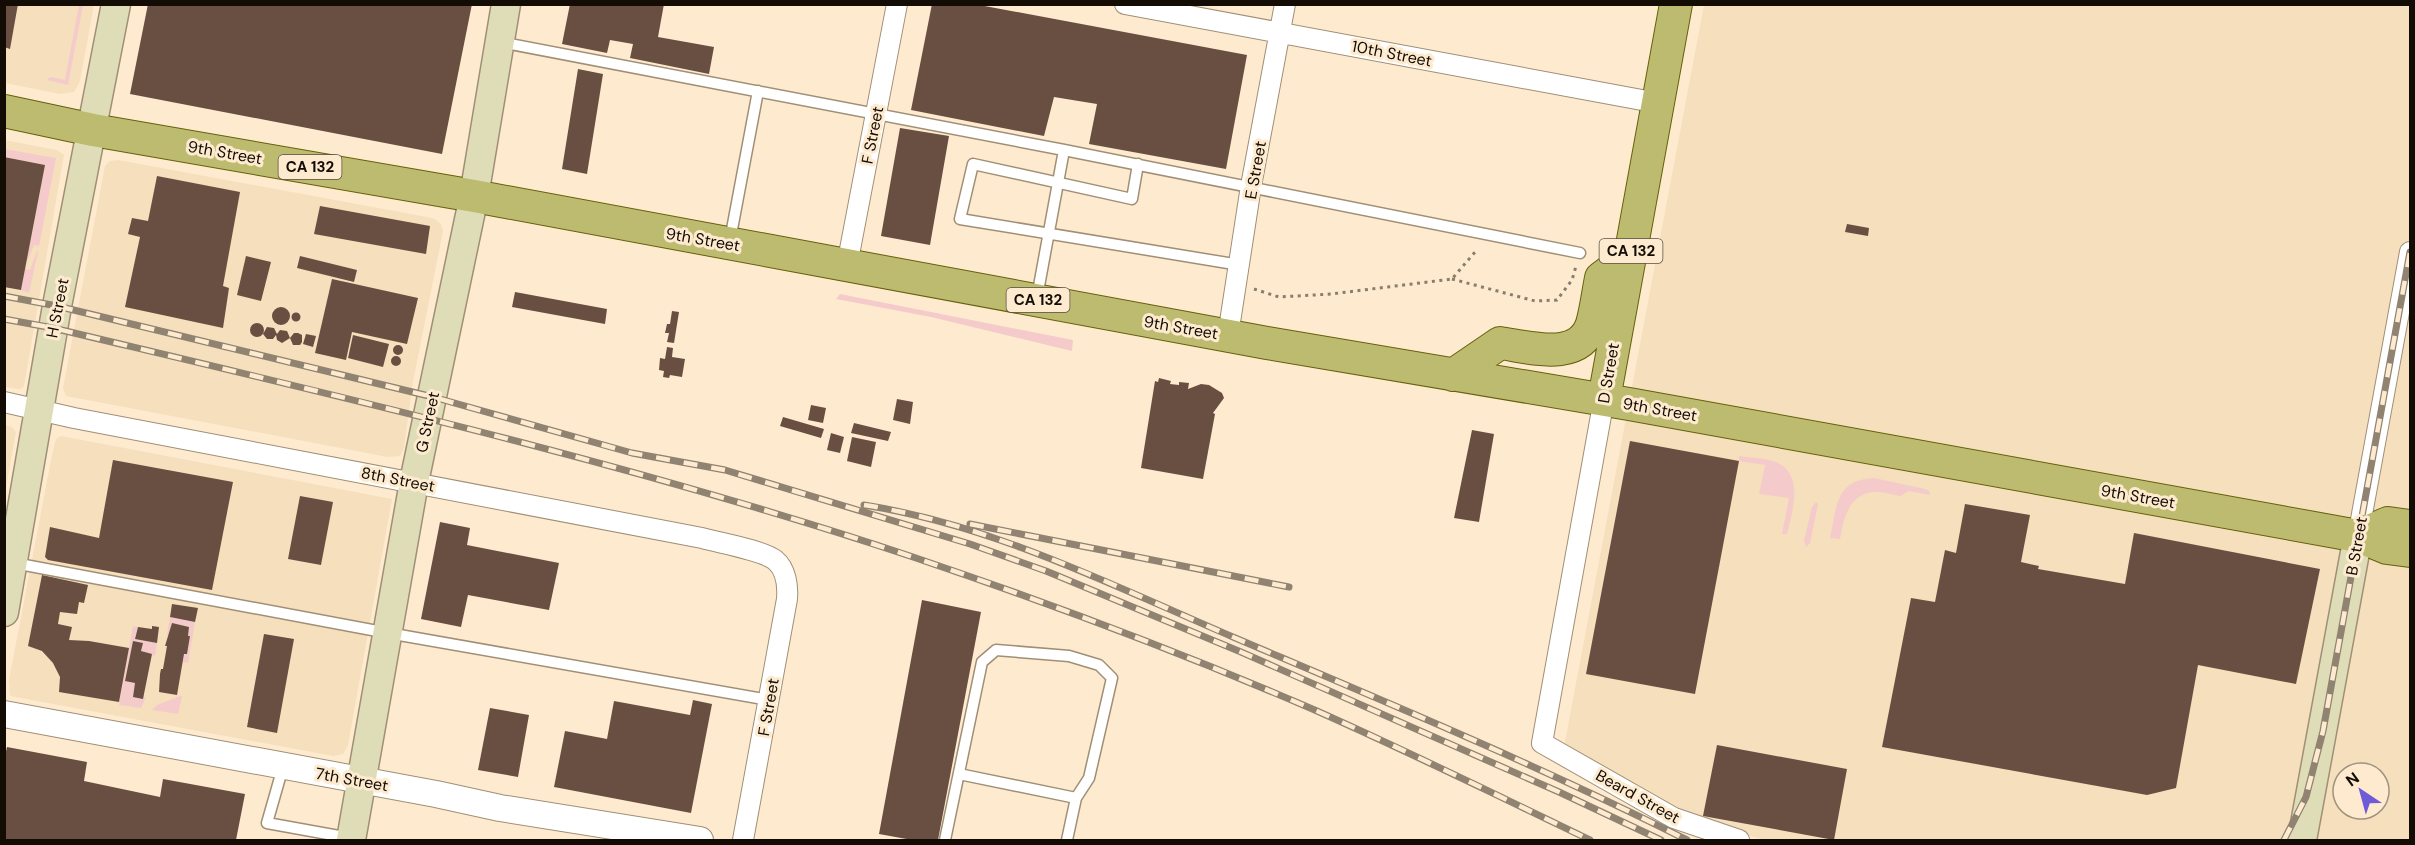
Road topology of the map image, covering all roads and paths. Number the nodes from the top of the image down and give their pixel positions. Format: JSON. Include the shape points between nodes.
{"nodes":[{"id":1,"x":116,"y":4,"type":"edge"},
{"id":2,"x":506,"y":4,"type":"edge"},
{"id":3,"x":897,"y":4,"type":"edge"},
{"id":4,"x":1125,"y":4,"type":"edge"},
{"id":5,"x":1285,"y":4,"type":"edge"},
{"id":6,"x":1676,"y":4,"type":"edge"},
{"id":7,"x":1280,"y":32,"type":"junction"},
{"id":8,"x":498,"y":42,"type":"junction"},
{"id":9,"x":758,"y":91,"type":"junction"},
{"id":10,"x":1658,"y":103,"type":"junction"},
{"id":11,"x":4,"y":111,"type":"edge"},
{"id":12,"x":876,"y":113,"type":"junction"},
{"id":13,"x":93,"y":130,"type":"junction"},
{"id":14,"x":1064,"y":150,"type":"junction"},
{"id":15,"x":1138,"y":164,"type":"junction"},
{"id":16,"x":1057,"y":184,"type":"junction"},
{"id":17,"x":1251,"y":186,"type":"junction"},
{"id":18,"x":474,"y":196,"type":"junction"},
{"id":19,"x":1047,"y":235,"type":"junction"},
{"id":20,"x":729,"y":244,"type":"junction"},
{"id":21,"x":1475,"y":252,"type":"dead end"},
{"id":22,"x":2410,"y":252,"type":"edge"},
{"id":23,"x":1580,"y":253,"type":"joint"},
{"id":24,"x":1630,"y":256,"type":"junction"},
{"id":25,"x":847,"y":265,"type":"junction"},
{"id":26,"x":1238,"y":273,"type":"junction"},
{"id":27,"x":1452,"y":279,"type":"junction"},
{"id":28,"x":1036,"y":300,"type":"junction"},
{"id":29,"x":1228,"y":335,"type":"junction"},
{"id":30,"x":1453,"y":375,"type":"junction"},
{"id":31,"x":1604,"y":399,"type":"junction"},
{"id":32,"x":4,"y":402,"type":"edge"},
{"id":33,"x":40,"y":410,"type":"junction"},
{"id":34,"x":414,"y":482,"type":"junction"},
{"id":35,"x":2410,"y":526,"type":"edge"},
{"id":36,"x":2358,"y":536,"type":"junction"},
{"id":37,"x":2410,"y":551,"type":"edge"},
{"id":38,"x":9,"y":562,"type":"edge"},
{"id":39,"x":784,"y":573,"type":"joint"},
{"id":40,"x":4,"y":612,"type":"edge"},
{"id":41,"x":388,"y":633,"type":"junction"},
{"id":42,"x":769,"y":700,"type":"junction"},
{"id":43,"x":4,"y":714,"type":"edge"},
{"id":44,"x":1542,"y":742,"type":"joint"},
{"id":45,"x":284,"y":766,"type":"junction"},
{"id":46,"x":959,"y":774,"type":"junction"},
{"id":47,"x":361,"y":780,"type":"junction"},
{"id":48,"x":1076,"y":798,"type":"junction"},
{"id":49,"x":351,"y":840,"type":"edge"},
{"id":50,"x":700,"y":840,"type":"edge"},
{"id":51,"x":743,"y":840,"type":"edge"},
{"id":52,"x":945,"y":840,"type":"edge"},
{"id":53,"x":1067,"y":840,"type":"edge"},
{"id":54,"x":1739,"y":840,"type":"edge"},
{"id":55,"x":2302,"y":840,"type":"edge"}],
"edges":[{"from":1,"to":13,"type":"main road","name":"H Street"},
{"from":2,"to":8,"type":"main road","name":"G Street"},
{"from":3,"to":12,"type":"street","name":"F Street"},
{"from":4,"to":7,"type":"street","name":"10th Street"},
{"from":5,"to":7,"type":"street","name":"E Street"},
{"from":6,"to":10,"type":"main road","name":"D Street","number":"CA 132"},
{"from":7,"to":10,"type":"street","name":"10th Street"},
{"from":7,"to":17,"type":"street","name":"E Street"},
{"from":8,"to":9,"type":"lane"},
{"from":8,"to":18,"type":"main road","name":"G Street"},
{"from":9,"to":12,"type":"lane"},
{"from":9,"to":20,"type":"lane"},
{"from":10,"to":24,"type":"main road","name":"D Street","number":"CA 132"},
{"from":11,"to":13,"type":"main road","name":"9th Street","number":"CA 132"},
{"from":12,"to":14,"type":"lane"},
{"from":12,"to":25,"type":"street","name":"F Street"},
{"from":13,"to":18,"type":"main road","name":"9th Street","number":"CA 132"},
{"from":13,"to":33,"type":"main road","name":"H Street"},
{"from":14,"to":15,"type":"lane"},
{"from":14,"to":16,"type":"lane"},
{"from":15,"to":16,"type":"lane","via":[[1132,199]]},
{"from":15,"to":17,"type":"lane"},
{"from":16,"to":19,"type":"lane"},
{"from":16,"to":19,"type":"lane","via":[[973,164],[960,219]]},
{"from":17,"to":23,"type":"lane"},
{"from":17,"to":26,"type":"street","name":"E Street"},
{"from":18,"to":20,"type":"main road","name":"9th Street","number":"CA 132"},
{"from":18,"to":34,"type":"main road","name":"G Street"},
{"from":19,"to":26,"type":"lane"},
{"from":19,"to":28,"type":"lane"},
{"from":20,"to":25,"type":"main road","name":"9th Street","number":"CA 132"},
{"from":21,"to":27,"type":"path"},
{"from":22,"to":36,"type":"street","name":"B Street"},
{"from":23,"to":27,"type":"path","via":[[1572,280],[1557,300],[1535,301]]},
{"from":24,"to":30,"type":"main road","via":[[1601,278],[1591,326],[1573,348],[1500,343]]},
{"from":24,"to":31,"type":"main road","name":"D Street","number":"CA 132"},
{"from":25,"to":28,"type":"main road","name":"9th Street","number":"CA 132"},
{"from":26,"to":27,"type":"path","via":[[1279,297]]},
{"from":26,"to":29,"type":"street","name":"E Street"},
{"from":28,"to":29,"type":"main road","name":"9th Street","number":"CA 132"},
{"from":29,"to":30,"type":"main road","name":"9th Street","number":"CA 132"},
{"from":30,"to":31,"type":"main road","name":"9th Street","number":"CA 132"},
{"from":31,"to":36,"type":"main road","name":"9th Street"},
{"from":31,"to":44,"type":"street","name":"D Street"},
{"from":32,"to":33,"type":"street","name":"8th Street"},
{"from":33,"to":34,"type":"street","name":"8th Street"},
{"from":33,"to":38,"type":"main road","name":"H Street"},
{"from":34,"to":39,"type":"street","name":"8th Street","via":[[702,538],[761,554],[775,560]]},
{"from":34,"to":41,"type":"main road","name":"G Street"},
{"from":35,"to":36,"type":"main road","via":[[2388,523]]},
{"from":36,"to":37,"type":"main road","name":"9th Street","via":[[2387,548]]},
{"from":36,"to":55,"type":"main road","name":"B Street"},
{"from":38,"to":40,"type":"main road","name":"H Street"},
{"from":38,"to":41,"type":"lane"},
{"from":39,"to":42,"type":"street","name":"F Street","via":[[787,599]]},
{"from":41,"to":42,"type":"lane"},
{"from":41,"to":47,"type":"main road","name":"G Street"},
{"from":42,"to":51,"type":"street","name":"F Street"},
{"from":43,"to":45,"type":"street","name":"7th Street"},
{"from":44,"to":54,"type":"street","name":"Beard Street","via":[[1674,818]]},
{"from":45,"to":47,"type":"street","name":"7th Street"},
{"from":45,"to":49,"type":"lane","via":[[267,823]]},
{"from":46,"to":48,"type":"lane"},
{"from":46,"to":48,"type":"lane","via":[[982,662],[996,650],[1069,656],[1099,665],[1112,678],[1089,778]]},
{"from":46,"to":52,"type":"lane"},
{"from":47,"to":49,"type":"main road","name":"G Street"},
{"from":47,"to":50,"type":"street","name":"7th Street","via":[[500,808]]},
{"from":48,"to":53,"type":"lane"}]}
